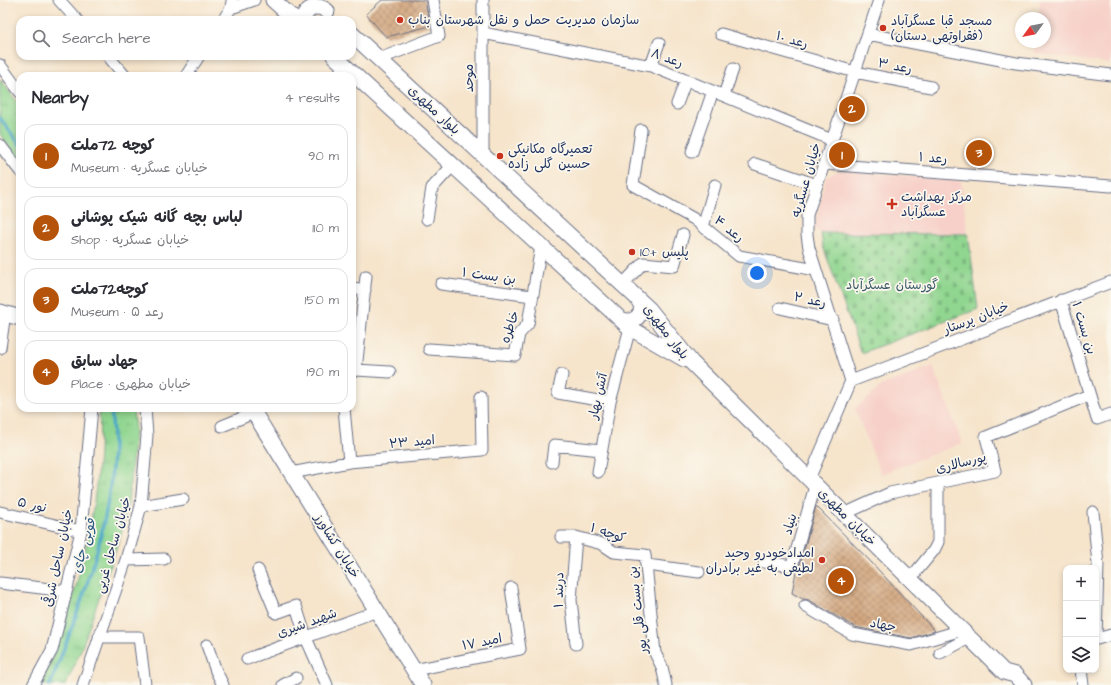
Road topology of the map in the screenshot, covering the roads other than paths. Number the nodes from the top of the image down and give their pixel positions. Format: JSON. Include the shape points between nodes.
{"nodes":[{"id":1,"x":59,"y":0,"type":"edge"},
{"id":2,"x":254,"y":0,"type":"edge"},
{"id":3,"x":273,"y":0,"type":"edge"},
{"id":4,"x":315,"y":0,"type":"edge"},
{"id":5,"x":433,"y":0,"type":"edge"},
{"id":6,"x":483,"y":0,"type":"edge"},
{"id":7,"x":879,"y":0,"type":"edge"},
{"id":8,"x":231,"y":4,"type":"edge"},
{"id":9,"x":332,"y":15,"type":"edge"},
{"id":10,"x":73,"y":16,"type":"edge"},
{"id":11,"x":225,"y":16,"type":"edge"},
{"id":12,"x":291,"y":16,"type":"edge"},
{"id":13,"x":304,"y":16,"type":"edge"},
{"id":14,"x":483,"y":33,"type":"junction"},
{"id":15,"x":721,"y":34,"type":"dead end"},
{"id":16,"x":868,"y":34,"type":"junction"},
{"id":17,"x":356,"y":38,"type":"edge"},
{"id":18,"x":659,"y":43,"type":"dead end"},
{"id":19,"x":379,"y":58,"type":"junction"},
{"id":20,"x":111,"y":60,"type":"edge"},
{"id":21,"x":196,"y":60,"type":"edge"},
{"id":22,"x":336,"y":60,"type":"edge"},
{"id":23,"x":0,"y":65,"type":"edge"},
{"id":24,"x":651,"y":66,"type":"junction"},
{"id":25,"x":733,"y":69,"type":"dead end"},
{"id":26,"x":341,"y":71,"type":"edge"},
{"id":27,"x":122,"y":72,"type":"edge"},
{"id":28,"x":189,"y":72,"type":"edge"},
{"id":29,"x":855,"y":72,"type":"junction"},
{"id":30,"x":1111,"y":75,"type":"edge"},
{"id":31,"x":686,"y":80,"type":"junction"},
{"id":32,"x":356,"y":84,"type":"edge"},
{"id":33,"x":16,"y":87,"type":"edge"},
{"id":34,"x":931,"y":87,"type":"dead end"},
{"id":35,"x":718,"y":93,"type":"junction"},
{"id":36,"x":677,"y":104,"type":"dead end"},
{"id":37,"x":641,"y":130,"type":"dead end"},
{"id":38,"x":832,"y":140,"type":"junction"},
{"id":39,"x":0,"y":145,"type":"edge"},
{"id":40,"x":692,"y":152,"type":"dead end"},
{"id":41,"x":483,"y":155,"type":"junction"},
{"id":42,"x":754,"y":164,"type":"dead end"},
{"id":43,"x":824,"y":164,"type":"junction"},
{"id":44,"x":453,"y":165,"type":"junction"},
{"id":45,"x":16,"y":166,"type":"edge"},
{"id":46,"x":715,"y":185,"type":"dead end"},
{"id":47,"x":817,"y":185,"type":"junction"},
{"id":48,"x":1111,"y":186,"type":"edge"},
{"id":49,"x":427,"y":219,"type":"dead end"},
{"id":50,"x":703,"y":227,"type":"junction"},
{"id":51,"x":683,"y":235,"type":"dead end"},
{"id":52,"x":541,"y":246,"type":"junction"},
{"id":53,"x":816,"y":270,"type":"junction"},
{"id":54,"x":366,"y":276,"type":"dead end"},
{"id":55,"x":1111,"y":282,"type":"edge"},
{"id":56,"x":441,"y":284,"type":"dead end"},
{"id":57,"x":623,"y":284,"type":"junction"},
{"id":58,"x":356,"y":289,"type":"edge"},
{"id":59,"x":365,"y":290,"type":"junction"},
{"id":60,"x":532,"y":296,"type":"junction"},
{"id":61,"x":637,"y":298,"type":"junction"},
{"id":62,"x":1061,"y":300,"type":"junction"},
{"id":63,"x":780,"y":308,"type":"dead end"},
{"id":64,"x":2,"y":313,"type":"edge"},
{"id":65,"x":16,"y":317,"type":"edge"},
{"id":66,"x":833,"y":320,"type":"junction"},
{"id":67,"x":625,"y":323,"type":"junction"},
{"id":68,"x":0,"y":348,"type":"edge"},
{"id":69,"x":428,"y":349,"type":"dead end"},
{"id":70,"x":356,"y":356,"type":"edge"},
{"id":71,"x":690,"y":362,"type":"junction"},
{"id":72,"x":356,"y":371,"type":"edge"},
{"id":73,"x":390,"y":372,"type":"dead end"},
{"id":74,"x":562,"y":375,"type":"dead end"},
{"id":75,"x":851,"y":381,"type":"junction"},
{"id":76,"x":1089,"y":395,"type":"junction"},
{"id":77,"x":481,"y":397,"type":"dead end"},
{"id":78,"x":610,"y":402,"type":"junction"},
{"id":79,"x":92,"y":412,"type":"edge"},
{"id":80,"x":145,"y":412,"type":"edge"},
{"id":81,"x":249,"y":412,"type":"edge"},
{"id":82,"x":254,"y":412,"type":"edge"},
{"id":83,"x":344,"y":412,"type":"edge"},
{"id":84,"x":1111,"y":414,"type":"edge"},
{"id":85,"x":222,"y":426,"type":"dead end"},
{"id":86,"x":601,"y":450,"type":"junction"},
{"id":87,"x":349,"y":462,"type":"junction"},
{"id":88,"x":552,"y":462,"type":"dead end"},
{"id":89,"x":598,"y":472,"type":"dead end"},
{"id":90,"x":292,"y":473,"type":"junction"},
{"id":91,"x":812,"y":483,"type":"junction"},
{"id":92,"x":938,"y":483,"type":"junction"},
{"id":93,"x":183,"y":499,"type":"dead end"},
{"id":94,"x":141,"y":506,"type":"junction"},
{"id":95,"x":0,"y":512,"type":"edge"},
{"id":96,"x":1093,"y":512,"type":"dead end"},
{"id":97,"x":844,"y":514,"type":"junction"},
{"id":98,"x":81,"y":531,"type":"junction"},
{"id":99,"x":562,"y":537,"type":"dead end"},
{"id":100,"x":576,"y":537,"type":"junction"},
{"id":101,"x":164,"y":559,"type":"dead end"},
{"id":102,"x":126,"y":560,"type":"junction"},
{"id":103,"x":646,"y":560,"type":"junction"},
{"id":104,"x":764,"y":562,"type":"dead end"},
{"id":105,"x":258,"y":570,"type":"dead end"},
{"id":106,"x":699,"y":572,"type":"dead end"},
{"id":107,"x":910,"y":579,"type":"junction"},
{"id":108,"x":0,"y":583,"type":"edge"},
{"id":109,"x":511,"y":588,"type":"dead end"},
{"id":110,"x":66,"y":591,"type":"junction"},
{"id":111,"x":804,"y":606,"type":"dead end"},
{"id":112,"x":377,"y":611,"type":"junction"},
{"id":113,"x":965,"y":634,"type":"junction"},
{"id":114,"x":1111,"y":635,"type":"edge"},
{"id":115,"x":100,"y":637,"type":"junction"},
{"id":116,"x":1097,"y":637,"type":"edge"},
{"id":117,"x":306,"y":638,"type":"junction"},
{"id":118,"x":1099,"y":638,"type":"edge"},
{"id":119,"x":576,"y":644,"type":"dead end"},
{"id":120,"x":207,"y":645,"type":"dead end"},
{"id":121,"x":940,"y":653,"type":"dead end"},
{"id":122,"x":247,"y":659,"type":"dead end"},
{"id":123,"x":414,"y":670,"type":"junction"},
{"id":124,"x":1081,"y":673,"type":"edge"},
{"id":125,"x":296,"y":678,"type":"dead end"},
{"id":126,"x":1005,"y":678,"type":"edge"},
{"id":127,"x":33,"y":685,"type":"edge"},
{"id":128,"x":83,"y":685,"type":"edge"},
{"id":129,"x":145,"y":685,"type":"edge"},
{"id":130,"x":223,"y":685,"type":"edge"},
{"id":131,"x":283,"y":685,"type":"edge"},
{"id":132,"x":327,"y":685,"type":"edge"},
{"id":133,"x":423,"y":685,"type":"edge"},
{"id":134,"x":666,"y":685,"type":"edge"},
{"id":135,"x":1024,"y":685,"type":"edge"},
{"id":136,"x":1083,"y":685,"type":"edge"}],
"edges":[{"from":1,"to":10,"type":"street"},
{"from":2,"to":8,"type":"street"},
{"from":3,"to":12,"type":"main road"},
{"from":4,"to":9,"type":"main road"},
{"from":5,"to":19,"type":"street","via":[[439,36]]},
{"from":6,"to":14,"type":"street","name":"موحد"},
{"from":7,"to":16,"type":"street","name":"خیابان عسگریه"},
{"from":8,"to":11,"type":"street"},
{"from":9,"to":13,"type":"main road","via":[[323,8],[313,8]]},
{"from":14,"to":24,"type":"street","name":"رعد ۸"},
{"from":14,"to":41,"type":"street","name":"موحد"},
{"from":15,"to":29,"type":"street","name":"رعد ۱۰"},
{"from":16,"to":29,"type":"street","name":"خیابان عسگریه"},
{"from":16,"to":30,"type":"street","via":[[1016,63]]},
{"from":17,"to":19,"type":"main road","name":"بلوار مطهری"},
{"from":18,"to":24,"type":"street"},
{"from":19,"to":41,"type":"main road","name":"بلوار مطهری"},
{"from":20,"to":27,"type":"street"},
{"from":21,"to":28,"type":"street"},
{"from":22,"to":26,"type":"main road","name":"بلوار مطهری"},
{"from":23,"to":33,"type":"street"},
{"from":24,"to":31,"type":"street","name":"رعد ۸"},
{"from":25,"to":35,"type":"street"},
{"from":29,"to":34,"type":"street","name":"رعد ۳"},
{"from":29,"to":38,"type":"street","name":"خیابان عسگریه"},
{"from":31,"to":35,"type":"street","name":"رعد ۸"},
{"from":31,"to":36,"type":"street"},
{"from":32,"to":44,"type":"main road","name":"بلوار مطهری"},
{"from":35,"to":38,"type":"street","name":"رعد ۸"},
{"from":35,"to":40,"type":"street"},
{"from":37,"to":50,"type":"street","name":"رعد ۴","via":[[633,185],[694,219]]},
{"from":38,"to":43,"type":"street","name":"خیابان عسگریه"},
{"from":39,"to":45,"type":"street"},
{"from":41,"to":57,"type":"main road","name":"بلوار مطهری"},
{"from":42,"to":47,"type":"street"},
{"from":43,"to":47,"type":"street","name":"خیابان عسگریه"},
{"from":43,"to":48,"type":"street","name":"رعد ۱"},
{"from":44,"to":49,"type":"street","via":[[432,188]]},
{"from":44,"to":52,"type":"main road","name":"بلوار مطهری"},
{"from":46,"to":50,"type":"street"},
{"from":47,"to":53,"type":"street","name":"خیابان عسگریه","via":[[807,225]]},
{"from":50,"to":53,"type":"street","name":"رعد ۴","via":[[739,256]]},
{"from":51,"to":57,"type":"street","via":[[674,266],[643,263]]},
{"from":52,"to":60,"type":"street","name":"خاطره"},
{"from":52,"to":67,"type":"main road","name":"بلوار مطهری"},
{"from":53,"to":66,"type":"street","name":"خیابان عسگریه"},
{"from":54,"to":59,"type":"street"},
{"from":55,"to":62,"type":"street","name":"خیابان پرستار"},
{"from":56,"to":60,"type":"street","name":"بن بست ۱"},
{"from":57,"to":61,"type":"main road","name":"بلوار مطهری"},
{"from":58,"to":59,"type":"street"},
{"from":59,"to":70,"type":"street"},
{"from":60,"to":69,"type":"street","name":"خاطره","via":[[528,324],[519,334],[515,355]]},
{"from":61,"to":67,"type":"main road","via":[[642,306],[639,315]]},
{"from":61,"to":71,"type":"main road","name":"بلوار مطهری","via":[[649,309]]},
{"from":62,"to":75,"type":"street","name":"خیابان پرستار"},
{"from":62,"to":76,"type":"street","name":"بن بست ۱"},
{"from":63,"to":66,"type":"street","name":"رعد ۲"},
{"from":64,"to":65,"type":"main road"},
{"from":64,"to":68,"type":"street"},
{"from":66,"to":75,"type":"street","name":"خیابان عسگریه"},
{"from":67,"to":71,"type":"main road","name":"بلوار مطهری"},
{"from":67,"to":78,"type":"street","name":"آتش بهار"},
{"from":71,"to":91,"type":"main road","name":"خیابان مطهری"},
{"from":72,"to":73,"type":"street"},
{"from":74,"to":78,"type":"street","via":[[558,393]]},
{"from":75,"to":91,"type":"street"},
{"from":76,"to":84,"type":"street","name":"بن بست ۱","via":[[1097,419]]},
{"from":76,"to":92,"type":"street","name":"پورسالاری","via":[[986,437],[995,471]]},
{"from":77,"to":87,"type":"street","name":"امید ۲۳","via":[[482,450]]},
{"from":78,"to":86,"type":"street","name":"آتش بهار"},
{"from":79,"to":98,"type":"street","name":"خیابان ساحل شرقی"},
{"from":80,"to":94,"type":"street","name":"خیابان ساحل غربی","via":[[147,435]]},
{"from":81,"to":85,"type":"street"},
{"from":82,"to":90,"type":"main road","name":"خیابان کشاورز"},
{"from":83,"to":87,"type":"street"},
{"from":86,"to":88,"type":"street","via":[[554,445]]},
{"from":86,"to":89,"type":"street","name":"آتش بهار"},
{"from":87,"to":90,"type":"street","name":"امید ۲۳"},
{"from":90,"to":112,"type":"main road","name":"خیابان کشاورز"},
{"from":91,"to":97,"type":"main road","name":"خیابان مطهری"},
{"from":91,"to":104,"type":"street","name":"بنیاد","via":[[792,566]]},
{"from":92,"to":97,"type":"street","name":"پورسالاری","via":[[890,493]]},
{"from":92,"to":107,"type":"street","via":[[938,542]]},
{"from":93,"to":94,"type":"street"},
{"from":94,"to":102,"type":"street","name":"خیابان ساحل غربی"},
{"from":95,"to":98,"type":"street","name":"نور ۵"},
{"from":96,"to":116,"type":"street","via":[[1098,564]]},
{"from":97,"to":107,"type":"main road","name":"خیابان مطهری"},
{"from":98,"to":110,"type":"street","name":"خیابان ساحل شرقی"},
{"from":99,"to":100,"type":"street","name":"کوچه ۱"},
{"from":100,"to":103,"type":"street","name":"کوچه ۱","via":[[602,544],[614,552]]},
{"from":100,"to":119,"type":"street","name":"دربند ۱","via":[[571,600]]},
{"from":101,"to":102,"type":"street"},
{"from":102,"to":115,"type":"street","name":"خیابان ساحل غربی"},
{"from":103,"to":106,"type":"street","name":"کوچه ۱"},
{"from":103,"to":134,"type":"street","name":"بن بست قلی پور","via":[[655,653],[662,667]]},
{"from":105,"to":117,"type":"street","via":[[276,613],[296,606]]},
{"from":107,"to":113,"type":"main road","name":"خیابان مطهری"},
{"from":108,"to":110,"type":"street"},
{"from":109,"to":123,"type":"street","name":"امید ۱۷","via":[[520,649]]},
{"from":110,"to":127,"type":"street","name":"خیابان ساحل شرقی","via":[[52,650]]},
{"from":111,"to":113,"type":"street","name":"جهاد","via":[[852,634],[911,645]]},
{"from":112,"to":117,"type":"street","name":"شهید شیری"},
{"from":112,"to":123,"type":"main road","name":"خیابان کشاورز"},
{"from":113,"to":121,"type":"street"},
{"from":113,"to":126,"type":"main road","name":"خیابان مطهری"},
{"from":114,"to":118,"type":"street"},
{"from":115,"to":128,"type":"street","name":"خیابان ساحل غربی"},
{"from":115,"to":129,"type":"street","via":[[139,637]]},
{"from":117,"to":122,"type":"street","name":"شهید شیری"},
{"from":117,"to":132,"type":"street"},
{"from":120,"to":130,"type":"street"},
{"from":123,"to":133,"type":"main road","name":"خیابان کشاورز"},
{"from":124,"to":136,"type":"street"},
{"from":125,"to":131,"type":"street"},
{"from":126,"to":135,"type":"main road","name":"خیابان مطهری","via":[[1014,675]]}]}
